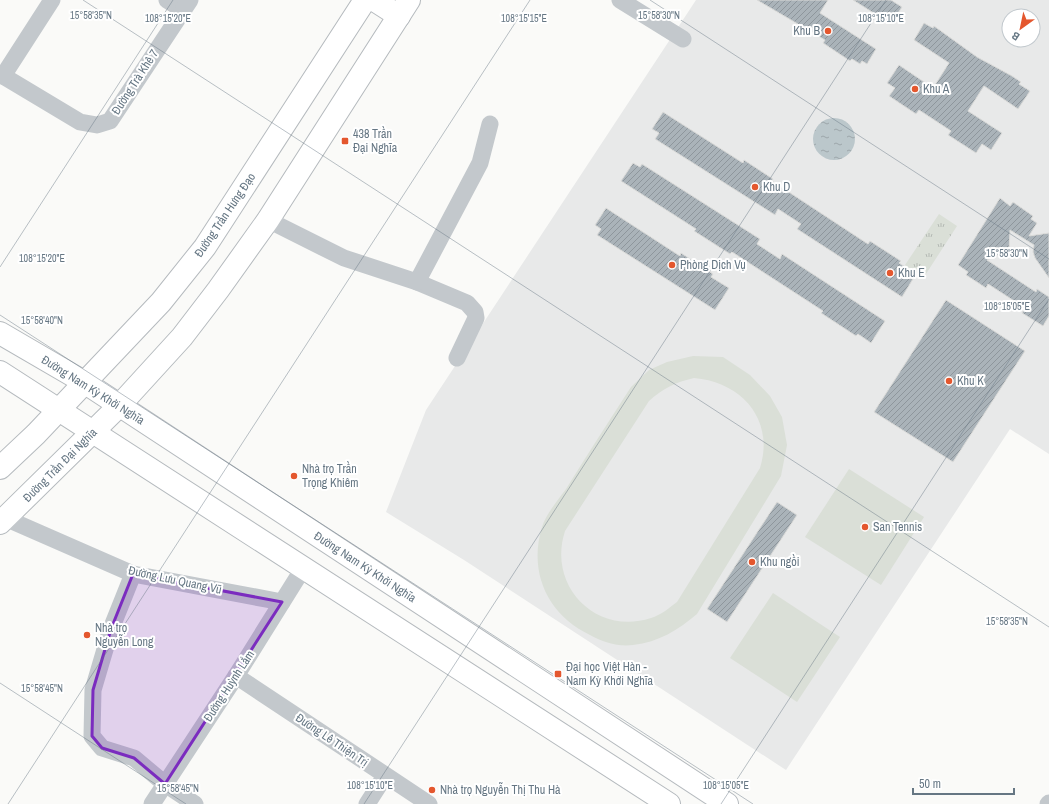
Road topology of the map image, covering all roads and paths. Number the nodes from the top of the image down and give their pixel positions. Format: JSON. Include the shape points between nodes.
{"nodes":[{"id":1,"x":52,"y":0,"type":"edge"},
{"id":2,"x":167,"y":0,"type":"edge"},
{"id":3,"x":365,"y":0,"type":"edge"},
{"id":4,"x":374,"y":0,"type":"edge"},
{"id":5,"x":620,"y":0,"type":"edge"},
{"id":6,"x":187,"y":5,"type":"edge"},
{"id":7,"x":404,"y":8,"type":"edge"},
{"id":8,"x":683,"y":39,"type":"dead end"},
{"id":9,"x":1,"y":75,"type":"edge"},
{"id":10,"x":490,"y":124,"type":"dead end"},
{"id":11,"x":268,"y":220,"type":"junction"},
{"id":12,"x":417,"y":282,"type":"junction"},
{"id":13,"x":0,"y":333,"type":"edge"},
{"id":14,"x":457,"y":358,"type":"dead end"},
{"id":15,"x":0,"y":372,"type":"edge"},
{"id":16,"x":84,"y":382,"type":"junction"},
{"id":17,"x":119,"y":406,"type":"junction"},
{"id":18,"x":58,"y":409,"type":"junction"},
{"id":19,"x":94,"y":431,"type":"junction"},
{"id":20,"x":0,"y":468,"type":"edge"},
{"id":21,"x":3,"y":521,"type":"edge"},
{"id":22,"x":304,"y":566,"type":"junction"},
{"id":23,"x":133,"y":574,"type":"junction"},
{"id":24,"x":282,"y":602,"type":"junction"},
{"id":25,"x":236,"y":676,"type":"junction"},
{"id":26,"x":385,"y":776,"type":"junction"},
{"id":27,"x":165,"y":784,"type":"junction"},
{"id":28,"x":152,"y":804,"type":"edge"},
{"id":29,"x":195,"y":804,"type":"edge"},
{"id":30,"x":368,"y":804,"type":"edge"},
{"id":31,"x":429,"y":804,"type":"edge"},
{"id":32,"x":669,"y":804,"type":"edge"},
{"id":33,"x":727,"y":804,"type":"edge"}],
"edges":[{"from":1,"to":9,"type":"street"},
{"from":2,"to":6,"type":"street"},
{"from":3,"to":16,"type":"main road","name":"Đường Trần Hưng Đạo","via":[[205,247],[161,302]]},
{"from":4,"to":7,"type":"main road"},
{"from":5,"to":8,"type":"street"},
{"from":6,"to":9,"type":"street","name":"Đường Trà Khê 7","via":[[110,121],[97,125],[80,122]]},
{"from":7,"to":11,"type":"main road"},
{"from":10,"to":12,"type":"street","via":[[480,163]]},
{"from":11,"to":12,"type":"street","via":[[344,258]]},
{"from":11,"to":17,"type":"main road","via":[[182,337]]},
{"from":12,"to":14,"type":"street","via":[[467,303],[475,312],[474,325]]},
{"from":13,"to":16,"type":"main road","name":"Đường Nam Kỳ Khởi Nghĩa"},
{"from":15,"to":18,"type":"main road"},
{"from":16,"to":17,"type":"main road","name":"Đường Nam Kỳ Khởi Nghĩa"},
{"from":16,"to":18,"type":"main road","name":"Đường Trần Hưng Đạo"},
{"from":17,"to":19,"type":"main road","name":"Đường Trần Đại Nghĩa"},
{"from":17,"to":33,"type":"main road","name":"Đường Nam Kỳ Khởi Nghĩa"},
{"from":18,"to":19,"type":"main road"},
{"from":18,"to":20,"type":"main road"},
{"from":19,"to":21,"type":"main road","name":"Đường Trần Đại Nghĩa"},
{"from":19,"to":22,"type":"main road"},
{"from":21,"to":23,"type":"street","name":"Đường Lưu Quang Vũ"},
{"from":22,"to":24,"type":"street","name":"Đường Huỳnh Lắm"},
{"from":22,"to":32,"type":"main road"},
{"from":23,"to":24,"type":"street","name":"Đường Lưu Quang Vũ"},
{"from":23,"to":27,"type":"street","via":[[111,629],[93,690],[92,736],[102,748],[134,758]]},
{"from":24,"to":25,"type":"street","name":"Đường Huỳnh Lắm"},
{"from":25,"to":26,"type":"street","name":"Đường Lê Thiện Trị"},
{"from":25,"to":27,"type":"street","name":"Đường Huỳnh Lắm"},
{"from":26,"to":30,"type":"street"},
{"from":26,"to":31,"type":"street","name":"Đường Lê Thiện Trị"},
{"from":27,"to":28,"type":"street","name":"Đường Huỳnh Lắm"},
{"from":27,"to":29,"type":"street"}]}
